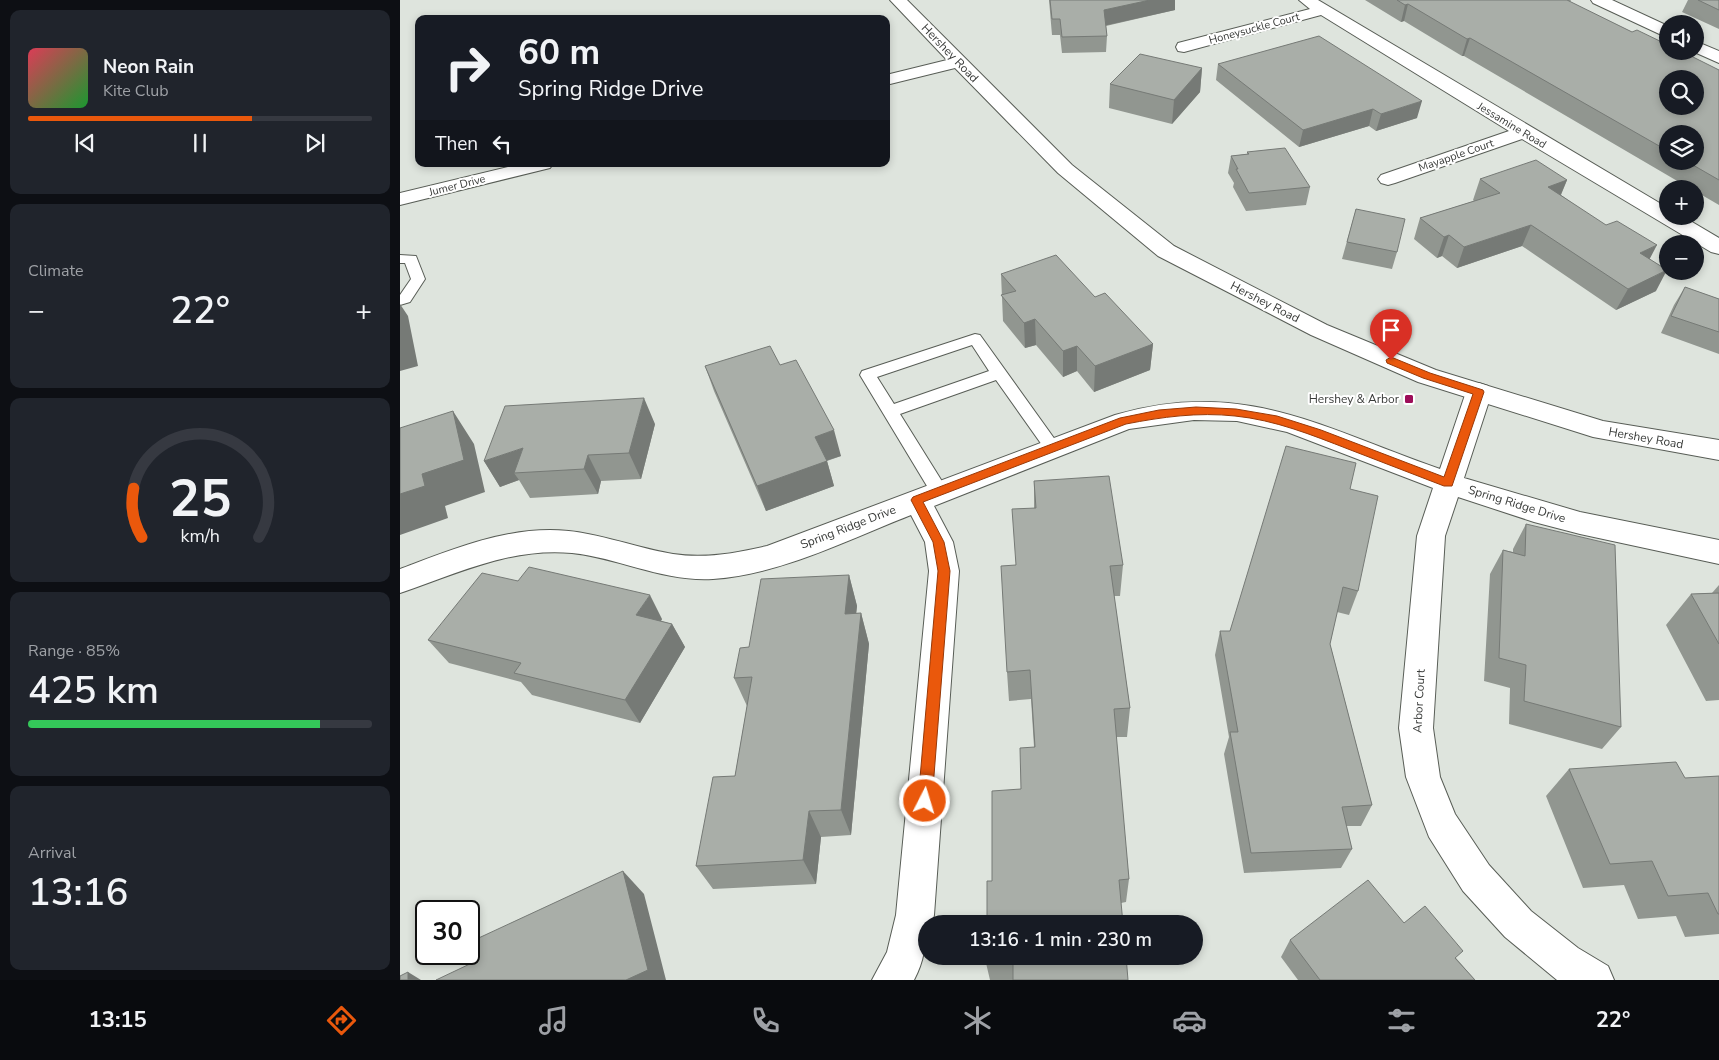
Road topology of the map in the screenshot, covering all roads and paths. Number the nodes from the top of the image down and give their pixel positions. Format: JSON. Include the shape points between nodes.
{"nodes":[{"id":1,"x":898,"y":0,"type":"edge"},
{"id":2,"x":1599,"y":0,"type":"edge"},
{"id":3,"x":1315,"y":5,"type":"edge"},
{"id":4,"x":1659,"y":29,"type":"edge"},
{"id":5,"x":1184,"y":47,"type":"dead end"},
{"id":6,"x":1704,"y":50,"type":"edge"},
{"id":7,"x":1719,"y":58,"type":"edge"},
{"id":8,"x":958,"y":62,"type":"junction"},
{"id":9,"x":890,"y":79,"type":"edge"},
{"id":10,"x":1524,"y":132,"type":"junction"},
{"id":11,"x":531,"y":167,"type":"edge"},
{"id":12,"x":1388,"y":179,"type":"dead end"},
{"id":13,"x":400,"y":199,"type":"edge"},
{"id":14,"x":1719,"y":247,"type":"edge"},
{"id":15,"x":400,"y":259,"type":"edge"},
{"id":16,"x":400,"y":300,"type":"edge"},
{"id":17,"x":999,"y":373,"type":"junction"},
{"id":18,"x":1479,"y":392,"type":"junction"},
{"id":19,"x":890,"y":411,"type":"junction"},
{"id":20,"x":1053,"y":448,"type":"junction"},
{"id":21,"x":1719,"y":450,"type":"edge"},
{"id":22,"x":1448,"y":483,"type":"junction"},
{"id":23,"x":928,"y":496,"type":"junction"},
{"id":24,"x":1719,"y":552,"type":"edge"},
{"id":25,"x":400,"y":581,"type":"edge"},
{"id":26,"x":892,"y":980,"type":"edge"},
{"id":27,"x":1594,"y":980,"type":"edge"}],
"edges":[{"from":1,"to":8,"type":"street","name":"Hershey Road"},
{"from":2,"to":4,"type":"street"},
{"from":3,"to":5,"type":"street","name":"Honeysuckle Court"},
{"from":3,"to":10,"type":"street","name":"Jessamine Road"},
{"from":6,"to":7,"type":"street"},
{"from":8,"to":9,"type":"street"},
{"from":8,"to":18,"type":"street","name":"Hershey Road","via":[[1065,169],[1166,251],[1319,330],[1427,376]]},
{"from":10,"to":12,"type":"street","name":"Mayapple Court"},
{"from":10,"to":14,"type":"street","name":"Jessamine Road"},
{"from":11,"to":13,"type":"street","name":"Jumer Drive"},
{"from":15,"to":16,"type":"lane","via":[[411,259],[418,279],[405,299]]},
{"from":17,"to":19,"type":"lane"},
{"from":17,"to":19,"type":"lane","via":[[975,340],[868,375]]},
{"from":17,"to":20,"type":"lane"},
{"from":18,"to":21,"type":"street","name":"Hershey Road","via":[[1602,430]]},
{"from":18,"to":22,"type":"street","name":"Arbor Court"},
{"from":19,"to":23,"type":"lane"},
{"from":20,"to":22,"type":"street","name":"Spring Ridge Drive","via":[[1124,421],[1159,414],[1196,410],[1236,412],[1317,432]]},
{"from":20,"to":23,"type":"street","name":"Spring Ridge Drive"},
{"from":22,"to":24,"type":"street","name":"Spring Ridge Drive","via":[[1545,514]]},
{"from":22,"to":27,"type":"street","name":"Arbor Court","via":[[1431,545],[1416,728],[1423,777],[1442,825],[1476,878],[1518,924],[1564,962]]},
{"from":23,"to":25,"type":"street","name":"Spring Ridge Drive","via":[[780,554],[741,565],[674,566],[572,542],[534,542],[493,548]]},
{"from":23,"to":26,"type":"street","via":[[944,571],[915,916],[904,959]]}]}
